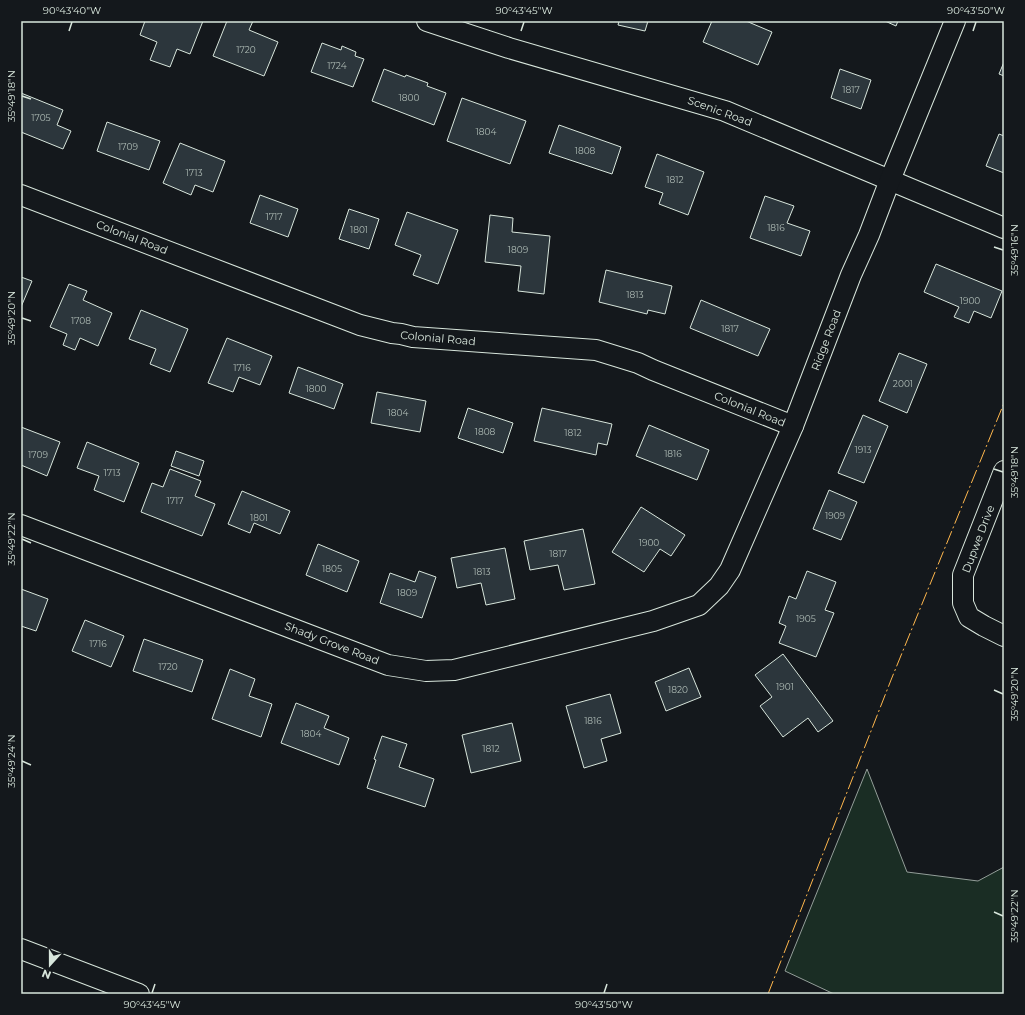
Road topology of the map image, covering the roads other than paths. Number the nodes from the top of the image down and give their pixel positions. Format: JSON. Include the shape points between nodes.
{"nodes":[{"id":1,"x":427,"y":21,"type":"edge"},
{"id":2,"x":955,"y":21,"type":"edge"},
{"id":3,"x":890,"y":180,"type":"junction"},
{"id":4,"x":21,"y":196,"type":"edge"},
{"id":5,"x":1004,"y":228,"type":"edge"},
{"id":6,"x":793,"y":426,"type":"junction"},
{"id":7,"x":1004,"y":471,"type":"edge"},
{"id":8,"x":21,"y":525,"type":"edge"},
{"id":9,"x":653,"y":621,"type":"joint"},
{"id":10,"x":1004,"y":636,"type":"edge"},
{"id":11,"x":21,"y":949,"type":"edge"},
{"id":12,"x":139,"y":994,"type":"edge"}],
"edges":[{"from":1,"to":3,"type":"street","name":"Scenic Road","via":[[516,50],[725,111]]},
{"from":2,"to":3,"type":"street","name":"Ridge Road"},
{"from":3,"to":5,"type":"street","name":"Scenic Road"},
{"from":3,"to":6,"type":"street","name":"Ridge Road"},
{"from":4,"to":6,"type":"street","name":"Colonial Road","via":[[360,325],[413,337],[596,350],[638,363]]},
{"from":6,"to":9,"type":"street","name":"Ridge Road","via":[[730,570],[719,586],[699,605]]},
{"from":7,"to":10,"type":"street","name":"Dupwe Drive","via":[[964,575],[963,603],[969,617]]},
{"from":8,"to":9,"type":"street","name":"Shady Grove Road","via":[[388,665],[426,671],[454,670]]},
{"from":11,"to":12,"type":"street"}]}
